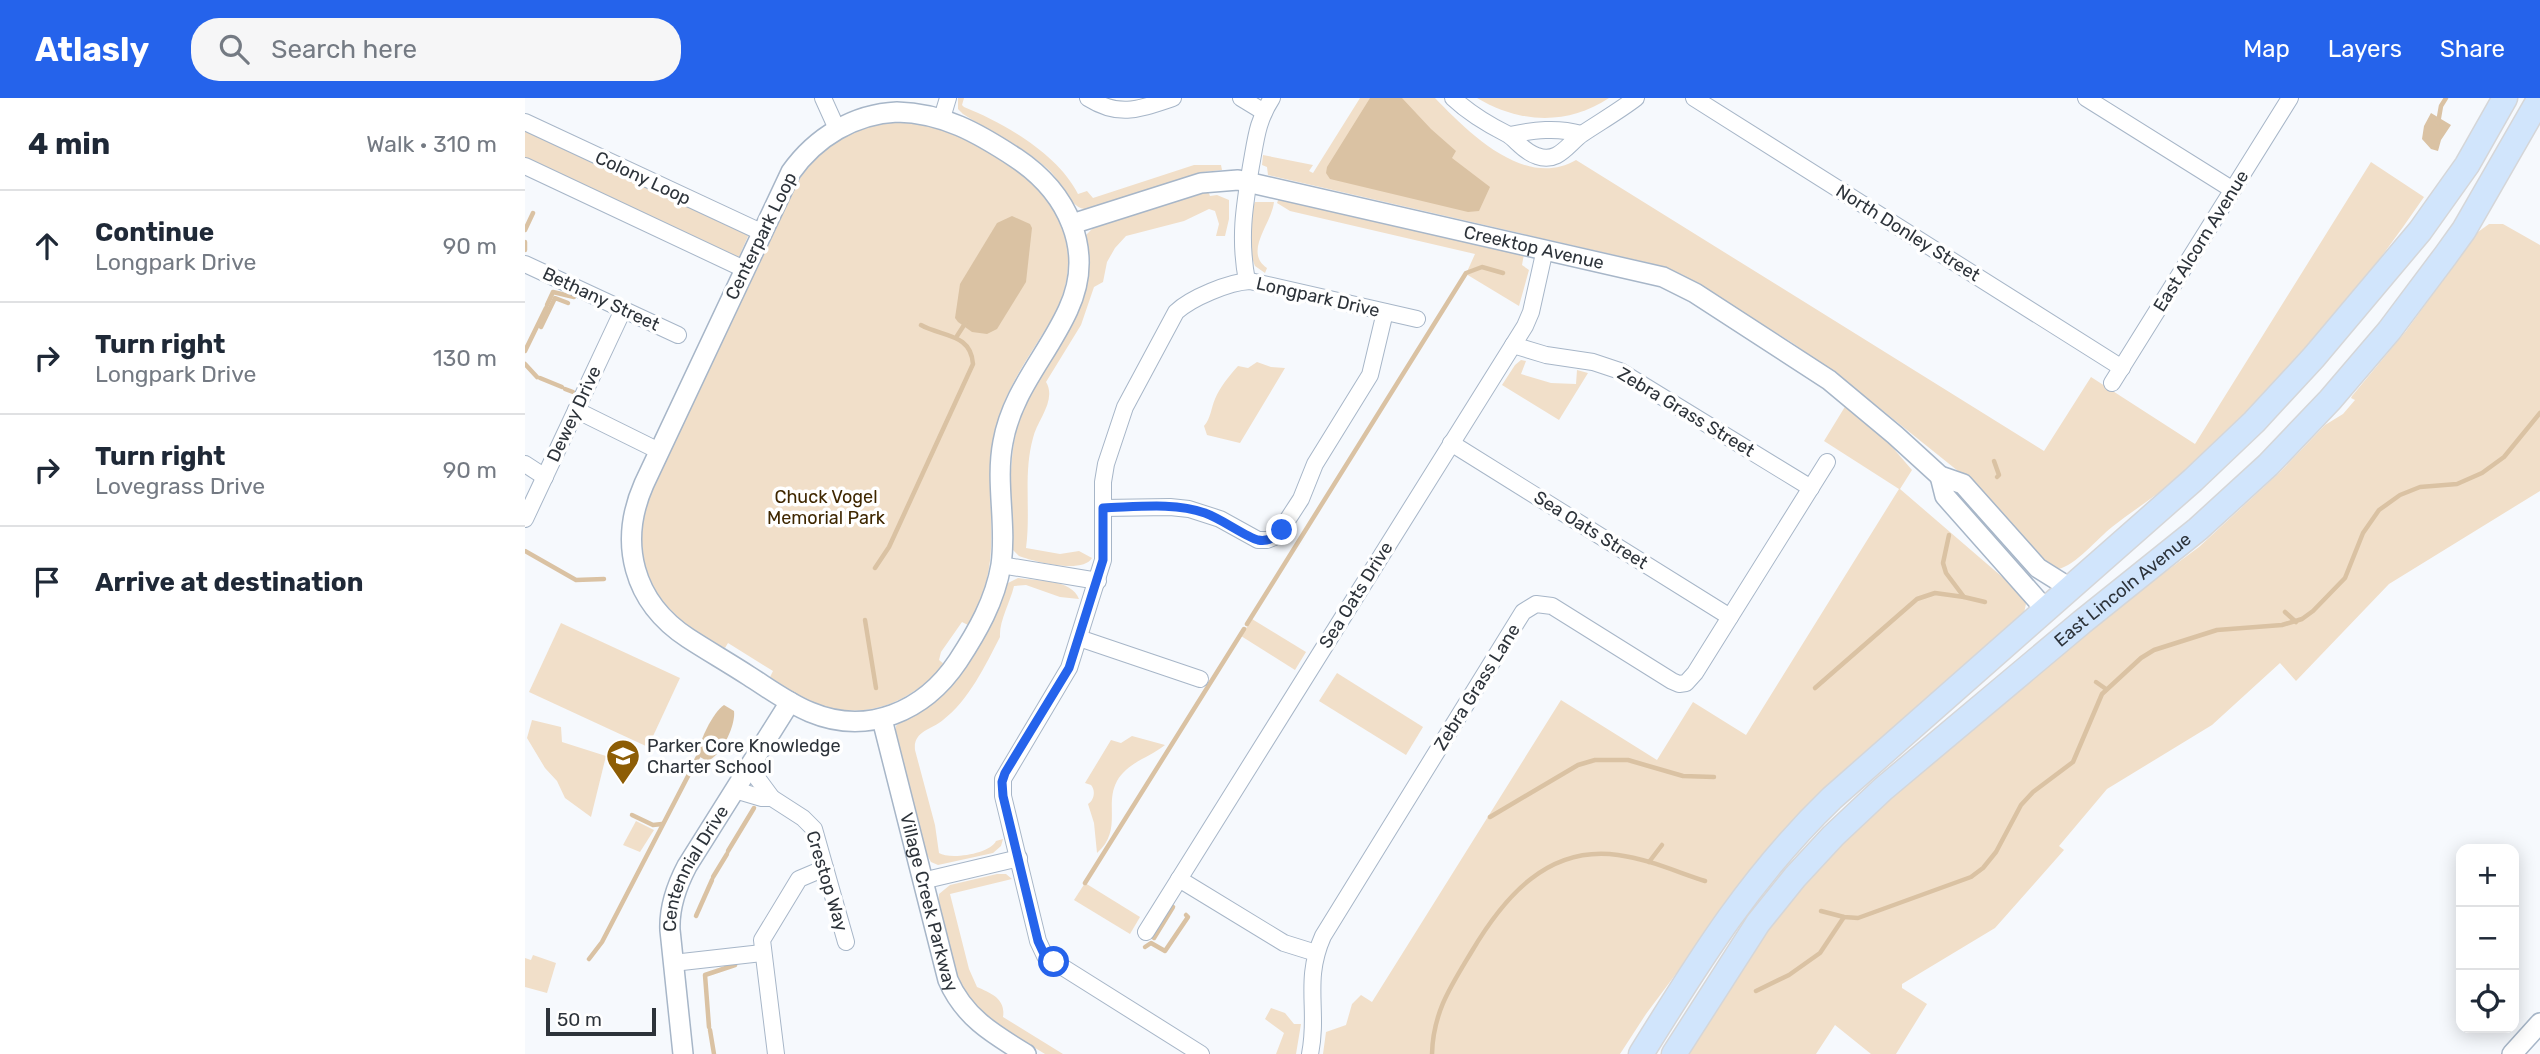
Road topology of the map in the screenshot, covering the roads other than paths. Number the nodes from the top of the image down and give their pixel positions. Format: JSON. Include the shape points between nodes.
{"nodes":[{"id":1,"x":823,"y":98,"type":"edge"},
{"id":2,"x":948,"y":98,"type":"edge"},
{"id":3,"x":1088,"y":98,"type":"edge"},
{"id":4,"x":1173,"y":98,"type":"edge"},
{"id":5,"x":1241,"y":98,"type":"edge"},
{"id":6,"x":1453,"y":98,"type":"edge"},
{"id":7,"x":1636,"y":98,"type":"edge"},
{"id":8,"x":1694,"y":98,"type":"edge"},
{"id":9,"x":2086,"y":98,"type":"edge"},
{"id":10,"x":2290,"y":98,"type":"edge"},
{"id":11,"x":2505,"y":98,"type":"edge"},
{"id":12,"x":2540,"y":98,"type":"edge"},
{"id":13,"x":1268,"y":105,"type":"edge"},
{"id":14,"x":942,"y":118,"type":"junction"},
{"id":15,"x":525,"y":122,"type":"edge"},
{"id":16,"x":837,"y":129,"type":"junction"},
{"id":17,"x":1581,"y":134,"type":"junction"},
{"id":18,"x":1510,"y":135,"type":"junction"},
{"id":19,"x":525,"y":166,"type":"edge"},
{"id":20,"x":1248,"y":181,"type":"junction"},
{"id":21,"x":2233,"y":190,"type":"junction"},
{"id":22,"x":1072,"y":225,"type":"junction"},
{"id":23,"x":761,"y":232,"type":"junction"},
{"id":24,"x":1545,"y":249,"type":"junction"},
{"id":25,"x":525,"y":264,"type":"edge"},
{"id":26,"x":744,"y":269,"type":"junction"},
{"id":27,"x":1247,"y":281,"type":"junction"},
{"id":28,"x":623,"y":310,"type":"junction"},
{"id":29,"x":1385,"y":312,"type":"junction"},
{"id":30,"x":1417,"y":319,"type":"dead end"},
{"id":31,"x":678,"y":335,"type":"dead end"},
{"id":32,"x":1513,"y":345,"type":"junction"},
{"id":33,"x":2122,"y":368,"type":"junction"},
{"id":34,"x":2112,"y":383,"type":"dead end"},
{"id":35,"x":576,"y":410,"type":"junction"},
{"id":36,"x":1451,"y":443,"type":"junction"},
{"id":37,"x":659,"y":451,"type":"junction"},
{"id":38,"x":1826,"y":462,"type":"dead end"},
{"id":39,"x":525,"y":464,"type":"edge"},
{"id":40,"x":1940,"y":476,"type":"junction"},
{"id":41,"x":545,"y":477,"type":"junction"},
{"id":42,"x":1811,"y":488,"type":"junction"},
{"id":43,"x":1103,"y":508,"type":"junction"},
{"id":44,"x":525,"y":519,"type":"edge"},
{"id":45,"x":1001,"y":565,"type":"junction"},
{"id":46,"x":1098,"y":581,"type":"junction"},
{"id":47,"x":2070,"y":588,"type":"junction"},
{"id":48,"x":2046,"y":610,"type":"junction"},
{"id":49,"x":1730,"y":617,"type":"junction"},
{"id":50,"x":1079,"y":638,"type":"junction"},
{"id":51,"x":1201,"y":679,"type":"dead end"},
{"id":52,"x":790,"y":702,"type":"junction"},
{"id":53,"x":882,"y":719,"type":"junction"},
{"id":54,"x":749,"y":767,"type":"junction"},
{"id":55,"x":734,"y":790,"type":"junction"},
{"id":56,"x":772,"y":798,"type":"junction"},
{"id":57,"x":1019,"y":858,"type":"junction"},
{"id":58,"x":825,"y":868,"type":"junction"},
{"id":59,"x":1179,"y":879,"type":"junction"},
{"id":60,"x":922,"y":881,"type":"junction"},
{"id":61,"x":1146,"y":932,"type":"dead end"},
{"id":62,"x":846,"y":942,"type":"dead end"},
{"id":63,"x":762,"y":953,"type":"junction"},
{"id":64,"x":1316,"y":953,"type":"junction"},
{"id":65,"x":673,"y":963,"type":"junction"},
{"id":66,"x":2540,"y":1023,"type":"edge"},
{"id":67,"x":683,"y":1054,"type":"edge"},
{"id":68,"x":776,"y":1054,"type":"edge"},
{"id":69,"x":1026,"y":1054,"type":"edge"},
{"id":70,"x":1201,"y":1054,"type":"edge"},
{"id":71,"x":1311,"y":1054,"type":"edge"},
{"id":72,"x":1641,"y":1054,"type":"edge"},
{"id":73,"x":1674,"y":1054,"type":"edge"},
{"id":74,"x":2512,"y":1054,"type":"edge"}],
"edges":[{"from":1,"to":16,"type":"street"},
{"from":2,"to":14,"type":"street"},
{"from":3,"to":4,"type":"street","via":[[1127,111]]},
{"from":5,"to":13,"type":"street"},
{"from":6,"to":18,"type":"street","via":[[1481,121]]},
{"from":7,"to":17,"type":"street"},
{"from":8,"to":33,"type":"street","name":"North Donley Street"},
{"from":9,"to":21,"type":"street"},
{"from":10,"to":21,"type":"street","name":"East Alcorn Avenue"},
{"from":11,"to":47,"type":"main road","name":"East Lincoln Avenue","via":[[2441,204],[2307,365],[2201,472]]},
{"from":12,"to":73,"type":"main road","name":"East Lincoln Avenue","via":[[2464,230],[2396,322],[2330,400],[2208,521],[1883,789],[1833,836],[1758,923]]},
{"from":13,"to":20,"type":"street","via":[[1257,127]]},
{"from":14,"to":16,"type":"street","name":"Centerpark Loop","via":[[892,112]]},
{"from":14,"to":22,"type":"street","name":"Centerpark Loop","via":[[974,132],[1040,175]]},
{"from":15,"to":23,"type":"street","name":"Colony Loop"},
{"from":16,"to":23,"type":"street","name":"Centerpark Loop","via":[[795,167]]},
{"from":17,"to":18,"type":"street","via":[[1533,130]]},
{"from":17,"to":18,"type":"street","via":[[1563,152],[1547,157],[1531,153]]},
{"from":19,"to":26,"type":"street"},
{"from":20,"to":22,"type":"street","name":"Creektop Avenue","via":[[1205,182]]},
{"from":20,"to":24,"type":"street","name":"Creektop Avenue"},
{"from":20,"to":27,"type":"street","via":[[1241,236]]},
{"from":21,"to":33,"type":"street","name":"East Alcorn Avenue"},
{"from":22,"to":45,"type":"street","name":"Centerpark Loop","via":[[1078,264],[1072,301],[1019,391],[1003,438]]},
{"from":23,"to":26,"type":"street","name":"Centerpark Loop"},
{"from":24,"to":32,"type":"street","name":"Sea Oats Drive","via":[[1531,312]]},
{"from":24,"to":40,"type":"street","name":"Creektop Avenue","via":[[1658,275],[1689,289],[1814,369]]},
{"from":25,"to":28,"type":"street","name":"Bethany Street"},
{"from":26,"to":37,"type":"street","name":"Centerpark Loop"},
{"from":27,"to":29,"type":"street","name":"Longpark Drive"},
{"from":27,"to":43,"type":"street","name":"Longpark Drive","via":[[1192,301],[1173,316],[1123,412],[1104,469]]},
{"from":28,"to":31,"type":"street","name":"Bethany Street"},
{"from":28,"to":35,"type":"street","name":"Dewey Drive"},
{"from":29,"to":30,"type":"street","name":"Longpark Drive"},
{"from":29,"to":43,"type":"street","via":[[1370,374],[1277,536],[1255,539],[1225,521],[1189,509]]},
{"from":32,"to":36,"type":"street","name":"Sea Oats Drive"},
{"from":32,"to":42,"type":"street","name":"Zebra Grass Street","via":[[1620,371]]},
{"from":33,"to":34,"type":"street","name":"East Alcorn Avenue"},
{"from":35,"to":37,"type":"street"},
{"from":35,"to":41,"type":"street","name":"Dewey Drive"},
{"from":36,"to":49,"type":"street","name":"Sea Oats Street"},
{"from":36,"to":59,"type":"street","name":"Sea Oats Drive"},
{"from":37,"to":52,"type":"street","name":"Centerpark Loop","via":[[632,524],[633,560],[645,592],[676,630]]},
{"from":38,"to":42,"type":"street","name":"Zebra Grass Lane"},
{"from":39,"to":41,"type":"street"},
{"from":40,"to":47,"type":"street","name":"Creektop Avenue","via":[[1963,484],[2038,568]]},
{"from":40,"to":48,"type":"street","name":"Creektop Avenue","via":[[1945,496]]},
{"from":41,"to":44,"type":"street","name":"Dewey Drive"},
{"from":42,"to":49,"type":"street","name":"Zebra Grass Lane"},
{"from":43,"to":46,"type":"street","name":"Longpark Drive","via":[[1104,553]]},
{"from":45,"to":46,"type":"street"},
{"from":45,"to":53,"type":"street","name":"Centerpark Loop","via":[[986,613],[950,673],[926,697]]},
{"from":46,"to":50,"type":"street","name":"Longpark Drive"},
{"from":47,"to":48,"type":"main road","name":"East Lincoln Avenue"},
{"from":48,"to":72,"type":"main road","name":"East Lincoln Avenue","via":[[1832,798],[1793,838],[1728,917]]},
{"from":49,"to":64,"type":"street","name":"Zebra Grass Lane","via":[[1689,681],[1679,684],[1552,606],[1542,603],[1528,608]]},
{"from":50,"to":51,"type":"street"},
{"from":50,"to":57,"type":"street","name":"Longpark Drive","via":[[1064,680],[1003,779]]},
{"from":52,"to":53,"type":"street","name":"Centerpark Loop","via":[[837,720]]},
{"from":52,"to":54,"type":"street","name":"Centennial Drive"},
{"from":53,"to":60,"type":"street","name":"Village Creek Parkway"},
{"from":54,"to":55,"type":"street","name":"Centennial Drive"},
{"from":54,"to":56,"type":"street","name":"Crestop Way"},
{"from":55,"to":56,"type":"street","name":"Crestop Way"},
{"from":55,"to":65,"type":"street","name":"Centennial Drive","via":[[677,888],[670,920]]},
{"from":56,"to":58,"type":"street","name":"Crestop Way","via":[[812,825]]},
{"from":57,"to":60,"type":"street"},
{"from":57,"to":70,"type":"street","name":"Longpark Drive","via":[[1038,941],[1047,957]]},
{"from":58,"to":62,"type":"street","name":"Crestop Way"},
{"from":58,"to":63,"type":"street","via":[[801,877],[794,885],[763,937]]},
{"from":59,"to":61,"type":"street","name":"Sea Oats Drive"},
{"from":59,"to":64,"type":"street","via":[[1284,943]]},
{"from":60,"to":69,"type":"street","name":"Village Creek Parkway","via":[[944,969],[959,1002],[976,1021]]},
{"from":63,"to":65,"type":"street"},
{"from":63,"to":68,"type":"street"},
{"from":64,"to":71,"type":"street","name":"Zebra Grass Lane"},
{"from":65,"to":67,"type":"street","name":"Centennial Drive"},
{"from":66,"to":74,"type":"street"}]}
